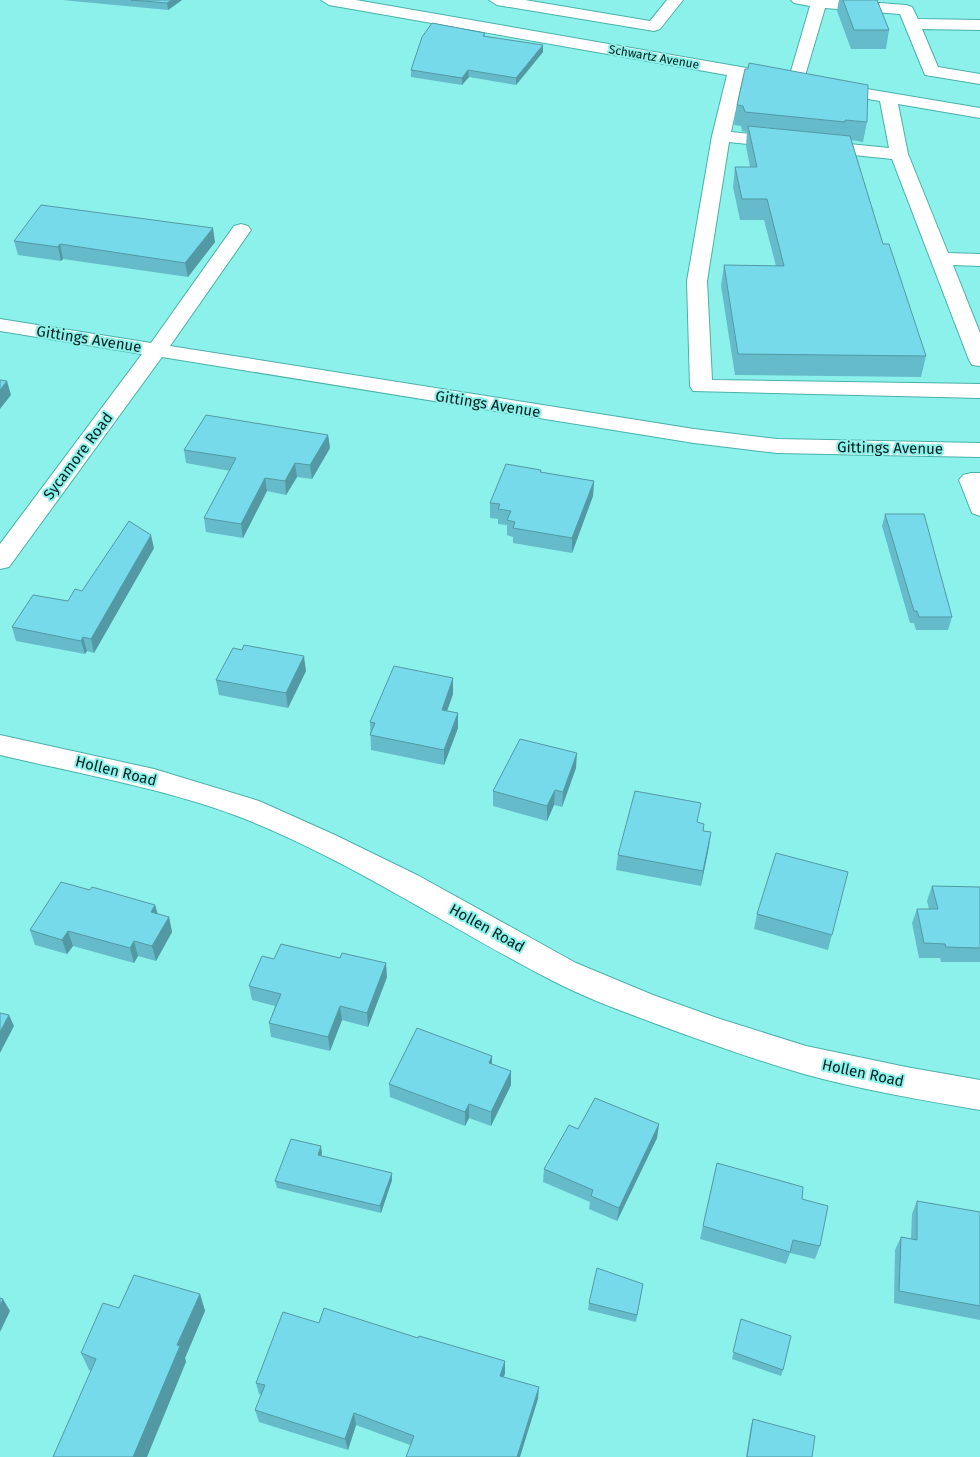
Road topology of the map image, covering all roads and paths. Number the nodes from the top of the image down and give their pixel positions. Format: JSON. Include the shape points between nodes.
{"nodes":[{"id":1,"x":329,"y":0,"type":"edge"},
{"id":2,"x":497,"y":0,"type":"edge"},
{"id":3,"x":675,"y":0,"type":"edge"},
{"id":4,"x":799,"y":0,"type":"edge"},
{"id":5,"x":819,"y":3,"type":"junction"},
{"id":6,"x":911,"y":24,"type":"junction"},
{"id":7,"x":980,"y":25,"type":"edge"},
{"id":8,"x":736,"y":71,"type":"junction"},
{"id":9,"x":980,"y":79,"type":"edge"},
{"id":10,"x":796,"y":82,"type":"junction"},
{"id":11,"x":888,"y":97,"type":"junction"},
{"id":12,"x":980,"y":113,"type":"edge"},
{"id":13,"x":722,"y":136,"type":"junction"},
{"id":14,"x":899,"y":154,"type":"junction"},
{"id":15,"x":241,"y":230,"type":"dead end"},
{"id":16,"x":941,"y":259,"type":"junction"},
{"id":17,"x":980,"y":260,"type":"edge"},
{"id":18,"x":0,"y":325,"type":"edge"},
{"id":19,"x":156,"y":350,"type":"junction"},
{"id":20,"x":980,"y":360,"type":"edge"},
{"id":21,"x":980,"y":392,"type":"edge"},
{"id":22,"x":980,"y":450,"type":"edge"},
{"id":23,"x":980,"y":480,"type":"edge"},
{"id":24,"x":980,"y":508,"type":"edge"},
{"id":25,"x":0,"y":561,"type":"edge"},
{"id":26,"x":0,"y":744,"type":"edge"},
{"id":27,"x":980,"y":1094,"type":"edge"}],
"edges":[{"from":1,"to":8,"type":"street","name":"Schwartz Avenue"},
{"from":2,"to":3,"type":"street","via":[[654,26]]},
{"from":4,"to":5,"type":"street"},
{"from":5,"to":6,"type":"street","via":[[906,10]]},
{"from":5,"to":10,"type":"street"},
{"from":6,"to":7,"type":"street"},
{"from":6,"to":9,"type":"street","via":[[931,71]]},
{"from":8,"to":10,"type":"street","name":"Schwartz Avenue"},
{"from":8,"to":13,"type":"street"},
{"from":10,"to":11,"type":"street","name":"Schwartz Avenue"},
{"from":11,"to":12,"type":"street","name":"Schwartz Avenue"},
{"from":11,"to":14,"type":"street"},
{"from":13,"to":14,"type":"street"},
{"from":13,"to":21,"type":"street","via":[[697,281],[701,386]]},
{"from":14,"to":16,"type":"street"},
{"from":15,"to":19,"type":"street","name":"Sycamore Road"},
{"from":16,"to":17,"type":"street"},
{"from":16,"to":20,"type":"street"},
{"from":18,"to":19,"type":"street","name":"Gittings Avenue"},
{"from":19,"to":22,"type":"street","name":"Gittings Avenue","via":[[703,438],[777,446]]},
{"from":19,"to":25,"type":"street","name":"Sycamore Road"},
{"from":23,"to":24,"type":"street","via":[[971,480]]},
{"from":26,"to":27,"type":"street","name":"Hollen Road","via":[[154,780],[249,809],[408,884],[565,972],[717,1032],[806,1060]]}]}
